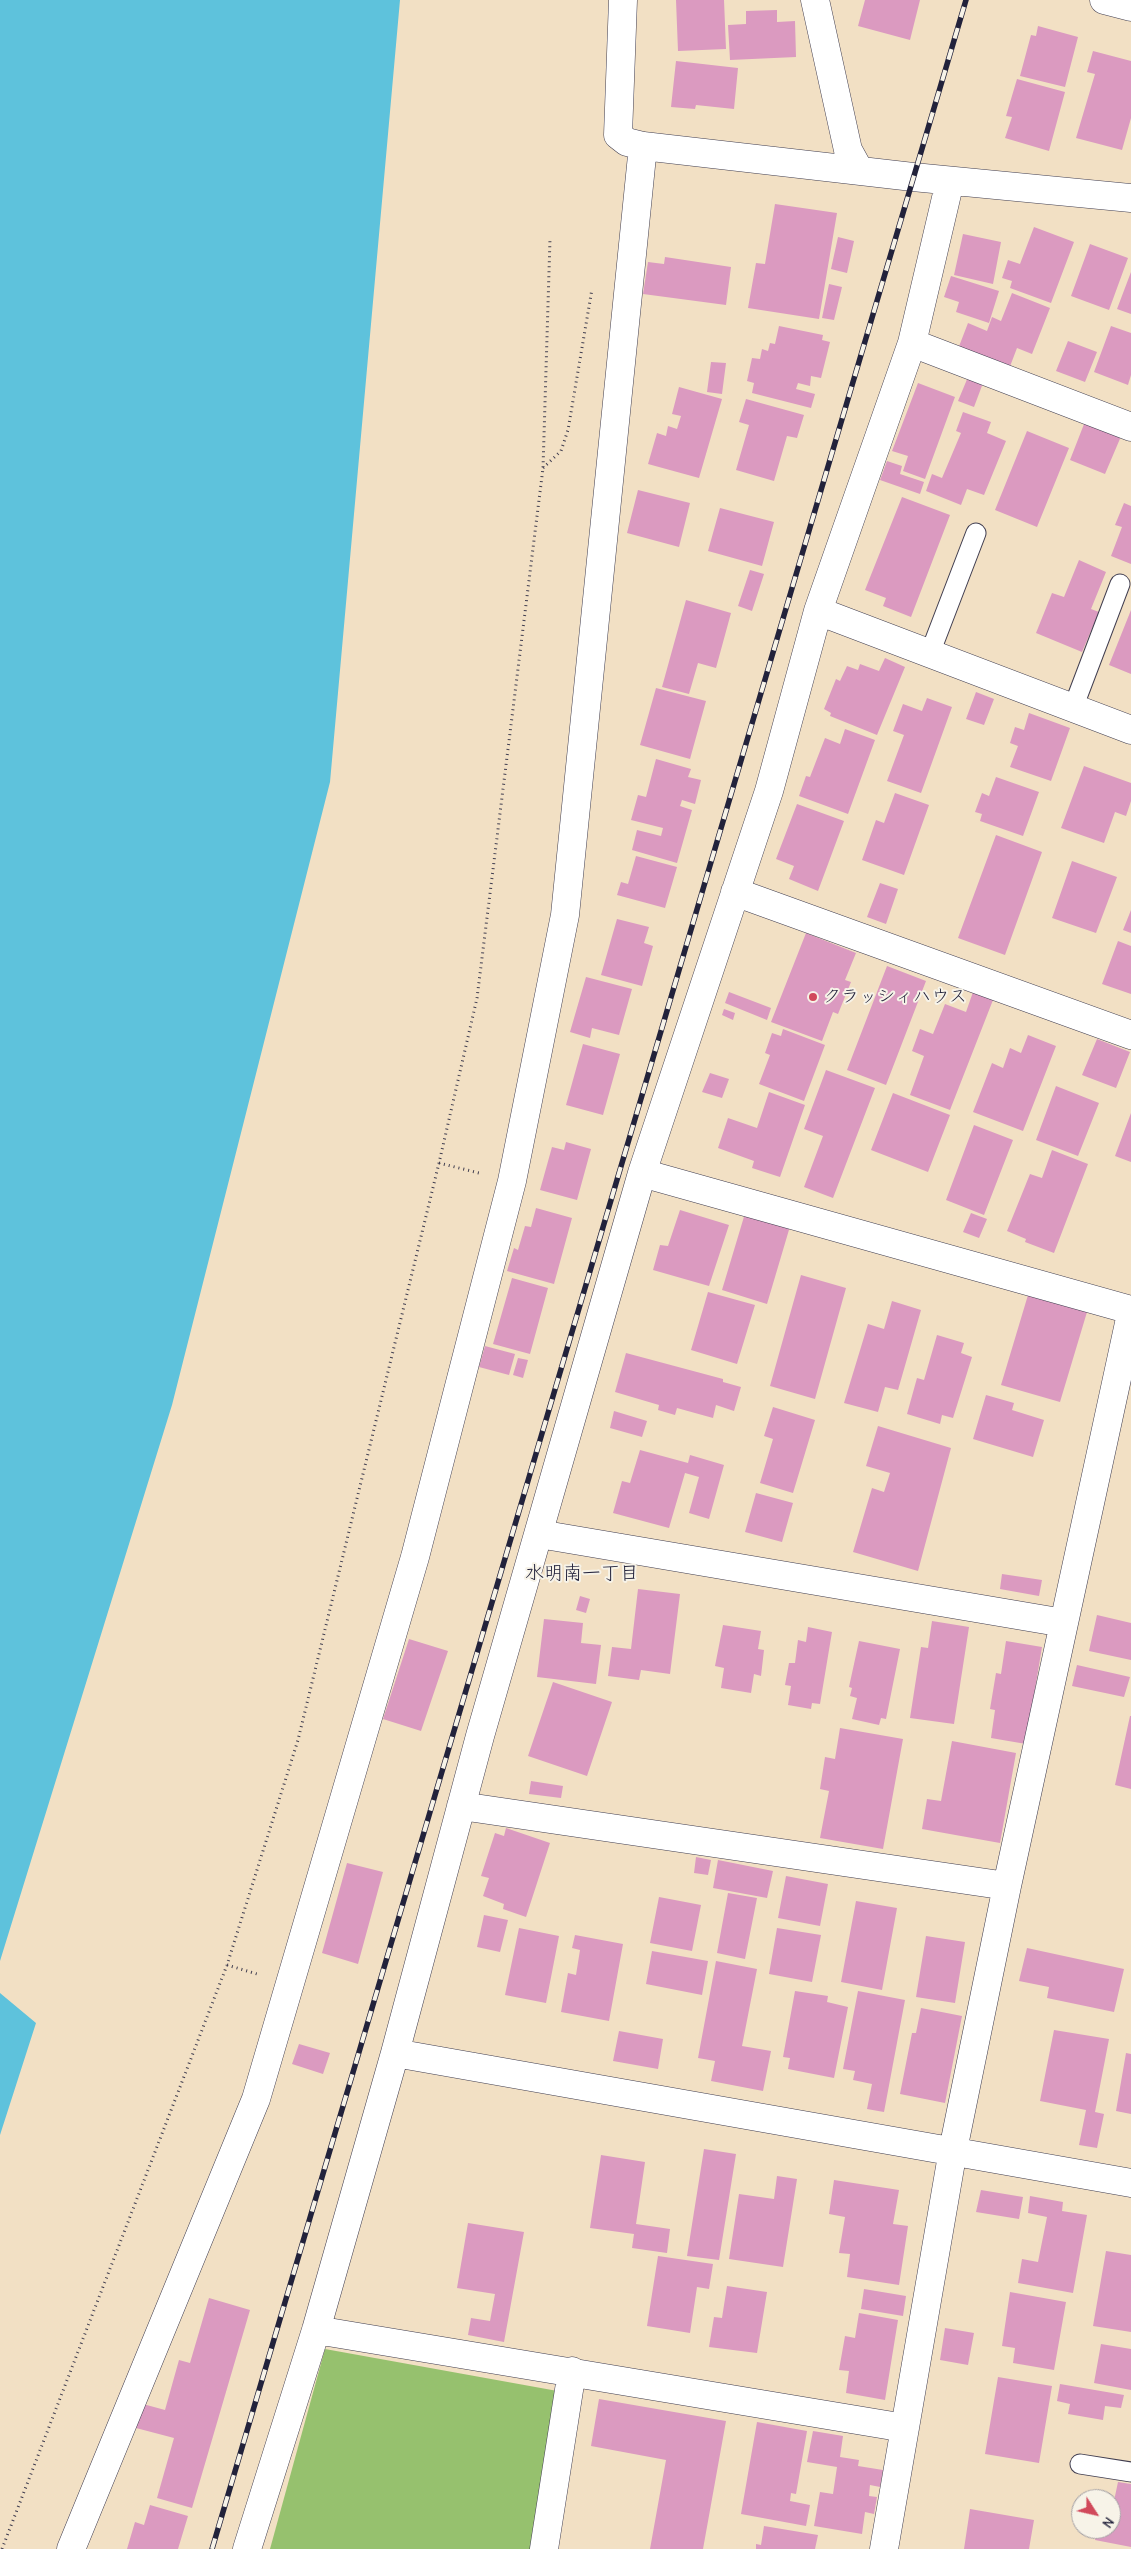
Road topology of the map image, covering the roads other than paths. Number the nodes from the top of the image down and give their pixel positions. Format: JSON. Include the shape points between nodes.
{"nodes":[{"id":1,"x":623,"y":0,"type":"edge"},
{"id":2,"x":815,"y":0,"type":"edge"},
{"id":3,"x":1104,"y":0,"type":"edge"},
{"id":4,"x":1131,"y":7,"type":"edge"},
{"id":5,"x":643,"y":146,"type":"junction"},
{"id":6,"x":859,"y":170,"type":"junction"},
{"id":7,"x":950,"y":181,"type":"junction"},
{"id":8,"x":1131,"y":198,"type":"edge"},
{"id":9,"x":912,"y":343,"type":"junction"},
{"id":10,"x":1131,"y":426,"type":"edge"},
{"id":11,"x":976,"y":533,"type":"dead end"},
{"id":12,"x":1120,"y":584,"type":"dead end"},
{"id":13,"x":818,"y":611,"type":"junction"},
{"id":14,"x":930,"y":654,"type":"junction"},
{"id":15,"x":1073,"y":708,"type":"junction"},
{"id":16,"x":1131,"y":730,"type":"edge"},
{"id":17,"x":735,"y":892,"type":"junction"},
{"id":18,"x":1131,"y":1034,"type":"edge"},
{"id":19,"x":642,"y":1172,"type":"junction"},
{"id":20,"x":1131,"y":1310,"type":"edge"},
{"id":21,"x":1131,"y":1314,"type":"edge"},
{"id":22,"x":539,"y":1534,"type":"junction"},
{"id":23,"x":1064,"y":1623,"type":"junction"},
{"id":24,"x":462,"y":1806,"type":"junction"},
{"id":25,"x":1007,"y":1886,"type":"junction"},
{"id":26,"x":395,"y":2053,"type":"junction"},
{"id":27,"x":953,"y":2150,"type":"junction"},
{"id":28,"x":1131,"y":2183,"type":"edge"},
{"id":29,"x":316,"y":2330,"type":"junction"},
{"id":30,"x":572,"y":2372,"type":"junction"},
{"id":31,"x":905,"y":2428,"type":"junction"},
{"id":32,"x":1080,"y":2464,"type":"dead end"},
{"id":33,"x":1131,"y":2472,"type":"edge"},
{"id":34,"x":72,"y":2549,"type":"edge"},
{"id":35,"x":248,"y":2549,"type":"edge"},
{"id":36,"x":544,"y":2549,"type":"edge"},
{"id":37,"x":884,"y":2549,"type":"edge"}],
"edges":[{"from":1,"to":5,"type":"street","via":[[618,135],[627,142]]},
{"from":2,"to":6,"type":"street","via":[[848,150]]},
{"from":3,"to":4,"type":"street"},
{"from":5,"to":6,"type":"street"},
{"from":5,"to":34,"type":"street","via":[[565,915],[512,1180],[415,1557],[256,2099]]},
{"from":6,"to":7,"type":"street"},
{"from":7,"to":8,"type":"street"},
{"from":7,"to":9,"type":"street"},
{"from":9,"to":10,"type":"street"},
{"from":9,"to":13,"type":"street"},
{"from":11,"to":14,"type":"lane"},
{"from":12,"to":15,"type":"lane"},
{"from":13,"to":14,"type":"street"},
{"from":13,"to":17,"type":"street","via":[[769,791]]},
{"from":14,"to":15,"type":"street"},
{"from":15,"to":16,"type":"street"},
{"from":17,"to":18,"type":"street"},
{"from":17,"to":19,"type":"street"},
{"from":19,"to":20,"type":"street"},
{"from":19,"to":22,"type":"street"},
{"from":21,"to":23,"type":"street"},
{"from":22,"to":23,"type":"street"},
{"from":22,"to":24,"type":"street"},
{"from":23,"to":25,"type":"street"},
{"from":24,"to":25,"type":"street"},
{"from":24,"to":26,"type":"street"},
{"from":25,"to":27,"type":"street"},
{"from":26,"to":27,"type":"street"},
{"from":26,"to":29,"type":"street"},
{"from":27,"to":28,"type":"street"},
{"from":27,"to":31,"type":"street"},
{"from":29,"to":30,"type":"street"},
{"from":29,"to":35,"type":"street"},
{"from":30,"to":31,"type":"street"},
{"from":30,"to":36,"type":"street"},
{"from":31,"to":37,"type":"street"},
{"from":32,"to":33,"type":"lane"}]}
